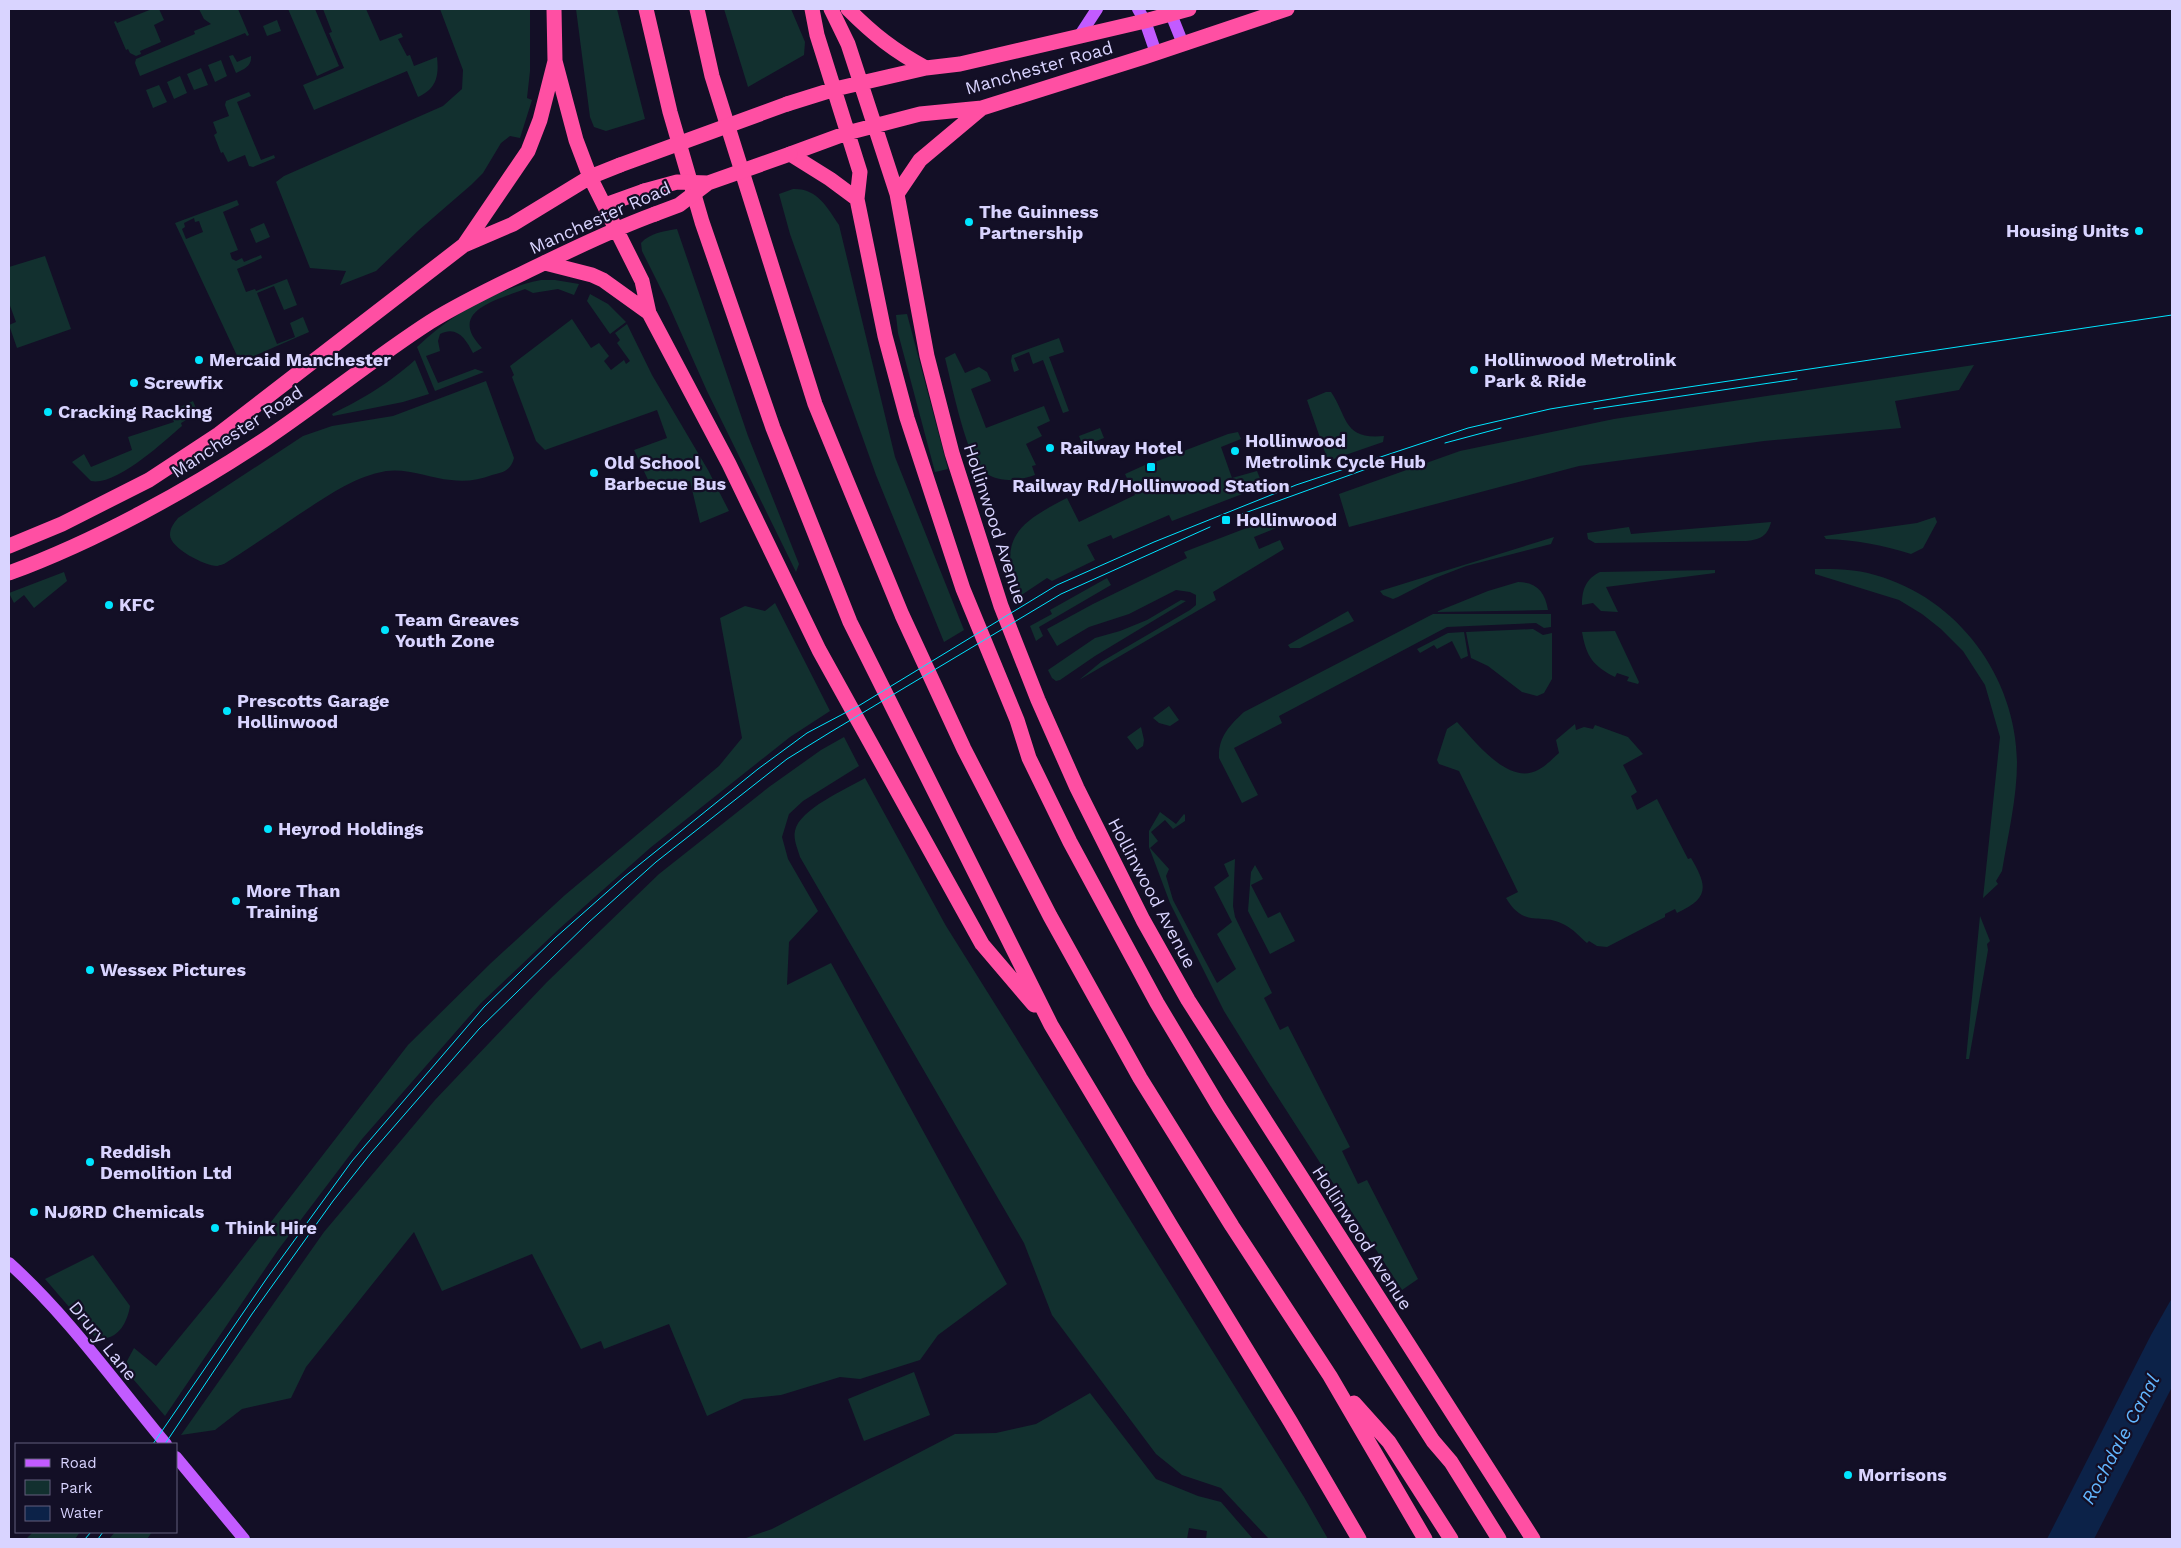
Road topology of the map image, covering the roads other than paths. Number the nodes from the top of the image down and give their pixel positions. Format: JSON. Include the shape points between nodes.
{"nodes":[{"id":1,"x":554,"y":9,"type":"edge"},
{"id":2,"x":646,"y":9,"type":"edge"},
{"id":3,"x":697,"y":9,"type":"edge"},
{"id":4,"x":812,"y":9,"type":"edge"},
{"id":5,"x":848,"y":9,"type":"edge"},
{"id":6,"x":1097,"y":9,"type":"edge"},
{"id":7,"x":1189,"y":9,"type":"edge"},
{"id":8,"x":1287,"y":9,"type":"edge"},
{"id":9,"x":1170,"y":11,"type":"edge"},
{"id":10,"x":833,"y":12,"type":"edge"},
{"id":11,"x":1142,"y":15,"type":"edge"},
{"id":12,"x":1080,"y":35,"type":"junction"},
{"id":13,"x":1183,"y":44,"type":"junction"},
{"id":14,"x":1156,"y":53,"type":"junction"},
{"id":15,"x":555,"y":61,"type":"junction"},
{"id":16,"x":926,"y":68,"type":"junction"},
{"id":17,"x":860,"y":84,"type":"junction"},
{"id":18,"x":835,"y":90,"type":"junction"},
{"id":19,"x":982,"y":108,"type":"junction"},
{"id":20,"x":876,"y":126,"type":"junction"},
{"id":21,"x":847,"y":133,"type":"junction"},
{"id":22,"x":790,"y":154,"type":"junction"},
{"id":23,"x":590,"y":177,"type":"junction"},
{"id":24,"x":708,"y":183,"type":"junction"},
{"id":25,"x":897,"y":194,"type":"junction"},
{"id":26,"x":857,"y":199,"type":"junction"},
{"id":27,"x":605,"y":205,"type":"junction"},
{"id":28,"x":616,"y":228,"type":"junction"},
{"id":29,"x":464,"y":245,"type":"junction"},
{"id":30,"x":545,"y":263,"type":"junction"},
{"id":31,"x":648,"y":313,"type":"junction"},
{"id":32,"x":89,"y":511,"type":"junction"},
{"id":33,"x":110,"y":529,"type":"junction"},
{"id":34,"x":9,"y":546,"type":"edge"},
{"id":35,"x":9,"y":572,"type":"edge"},
{"id":36,"x":1051,"y":1026,"type":"junction"},
{"id":37,"x":9,"y":1263,"type":"edge"},
{"id":38,"x":1330,"y":1376,"type":"junction"},
{"id":39,"x":165,"y":1443,"type":"edge"},
{"id":40,"x":178,"y":1459,"type":"edge"},
{"id":41,"x":244,"y":1539,"type":"edge"},
{"id":42,"x":1359,"y":1539,"type":"edge"},
{"id":43,"x":1425,"y":1539,"type":"edge"},
{"id":44,"x":1451,"y":1539,"type":"edge"},
{"id":45,"x":1499,"y":1539,"type":"edge"},
{"id":46,"x":1534,"y":1539,"type":"edge"}],
"edges":[{"from":1,"to":15,"type":"highway"},
{"from":2,"to":36,"type":"highway","via":[[670,112],[702,222],[773,428],[842,604]]},
{"from":3,"to":38,"type":"highway","via":[[712,76],[815,404],[902,615],[960,740],[1050,916],[1140,1078]]},
{"from":4,"to":18,"type":"highway"},
{"from":5,"to":16,"type":"highway","via":[[898,53]]},
{"from":6,"to":12,"type":"main road"},
{"from":7,"to":9,"type":"highway","name":"Manchester Road"},
{"from":8,"to":13,"type":"highway","name":"Manchester Road"},
{"from":9,"to":11,"type":"highway","name":"Manchester Road"},
{"from":9,"to":13,"type":"main road"},
{"from":10,"to":17,"type":"highway","name":"Hollinwood Avenue","via":[[848,44]]},
{"from":11,"to":12,"type":"highway","name":"Manchester Road"},
{"from":11,"to":14,"type":"main road"},
{"from":12,"to":16,"type":"highway","name":"Manchester Road","via":[[960,64]]},
{"from":13,"to":14,"type":"highway","name":"Manchester Road"},
{"from":14,"to":19,"type":"highway","name":"Manchester Road"},
{"from":15,"to":23,"type":"highway"},
{"from":15,"to":29,"type":"highway","via":[[540,120],[528,150]]},
{"from":16,"to":17,"type":"highway","name":"Manchester Road"},
{"from":17,"to":18,"type":"highway","name":"Manchester Road"},
{"from":17,"to":20,"type":"highway","name":"Hollinwood Avenue"},
{"from":18,"to":21,"type":"highway"},
{"from":18,"to":23,"type":"highway","name":"Manchester Road","bridge":true,"via":[[788,104]]},
{"from":19,"to":20,"type":"highway","name":"Manchester Road","via":[[920,114]]},
{"from":19,"to":25,"type":"highway","via":[[920,160]]},
{"from":20,"to":21,"type":"highway","name":"Manchester Road"},
{"from":20,"to":25,"type":"highway","name":"Hollinwood Avenue"},
{"from":21,"to":22,"type":"highway","name":"Manchester Road"},
{"from":21,"to":26,"type":"highway","via":[[860,172]]},
{"from":22,"to":24,"type":"highway","name":"Manchester Road","bridge":true},
{"from":22,"to":26,"type":"highway"},
{"from":23,"to":27,"type":"highway"},
{"from":23,"to":29,"type":"highway","name":"Manchester Road","via":[[513,224]]},
{"from":24,"to":27,"type":"highway","bridge":true,"via":[[676,182]]},
{"from":24,"to":28,"type":"highway","name":"Manchester Road","bridge":true,"via":[[679,205]]},
{"from":25,"to":46,"type":"highway","name":"Hollinwood Avenue","via":[[927,356],[952,452],[1001,606],[1077,788],[1143,920],[1188,1000]]},
{"from":26,"to":45,"type":"highway","via":[[885,336],[907,418],[963,589],[1017,720],[1029,758],[1070,842],[1157,1003],[1219,1107]]},
{"from":27,"to":28,"type":"highway"},
{"from":28,"to":30,"type":"highway","name":"Manchester Road"},
{"from":28,"to":31,"type":"highway","via":[[642,281]]},
{"from":29,"to":32,"type":"highway","name":"Manchester Road","via":[[219,434],[149,480]]},
{"from":30,"to":31,"type":"highway","via":[[603,280]]},
{"from":30,"to":33,"type":"highway","name":"Manchester Road","via":[[482,292],[429,323],[266,438]]},
{"from":31,"to":36,"type":"highway","via":[[729,464],[819,650],[982,944]]},
{"from":32,"to":33,"type":"highway"},
{"from":32,"to":34,"type":"highway","name":"Manchester Road"},
{"from":33,"to":35,"type":"highway","name":"Manchester Road"},
{"from":36,"to":42,"type":"highway"},
{"from":37,"to":39,"type":"main road","name":"Drury Lane","via":[[66,1322]]},
{"from":38,"to":43,"type":"highway"},
{"from":38,"to":44,"type":"highway","via":[[1389,1442]]},
{"from":40,"to":41,"type":"main road"}]}
